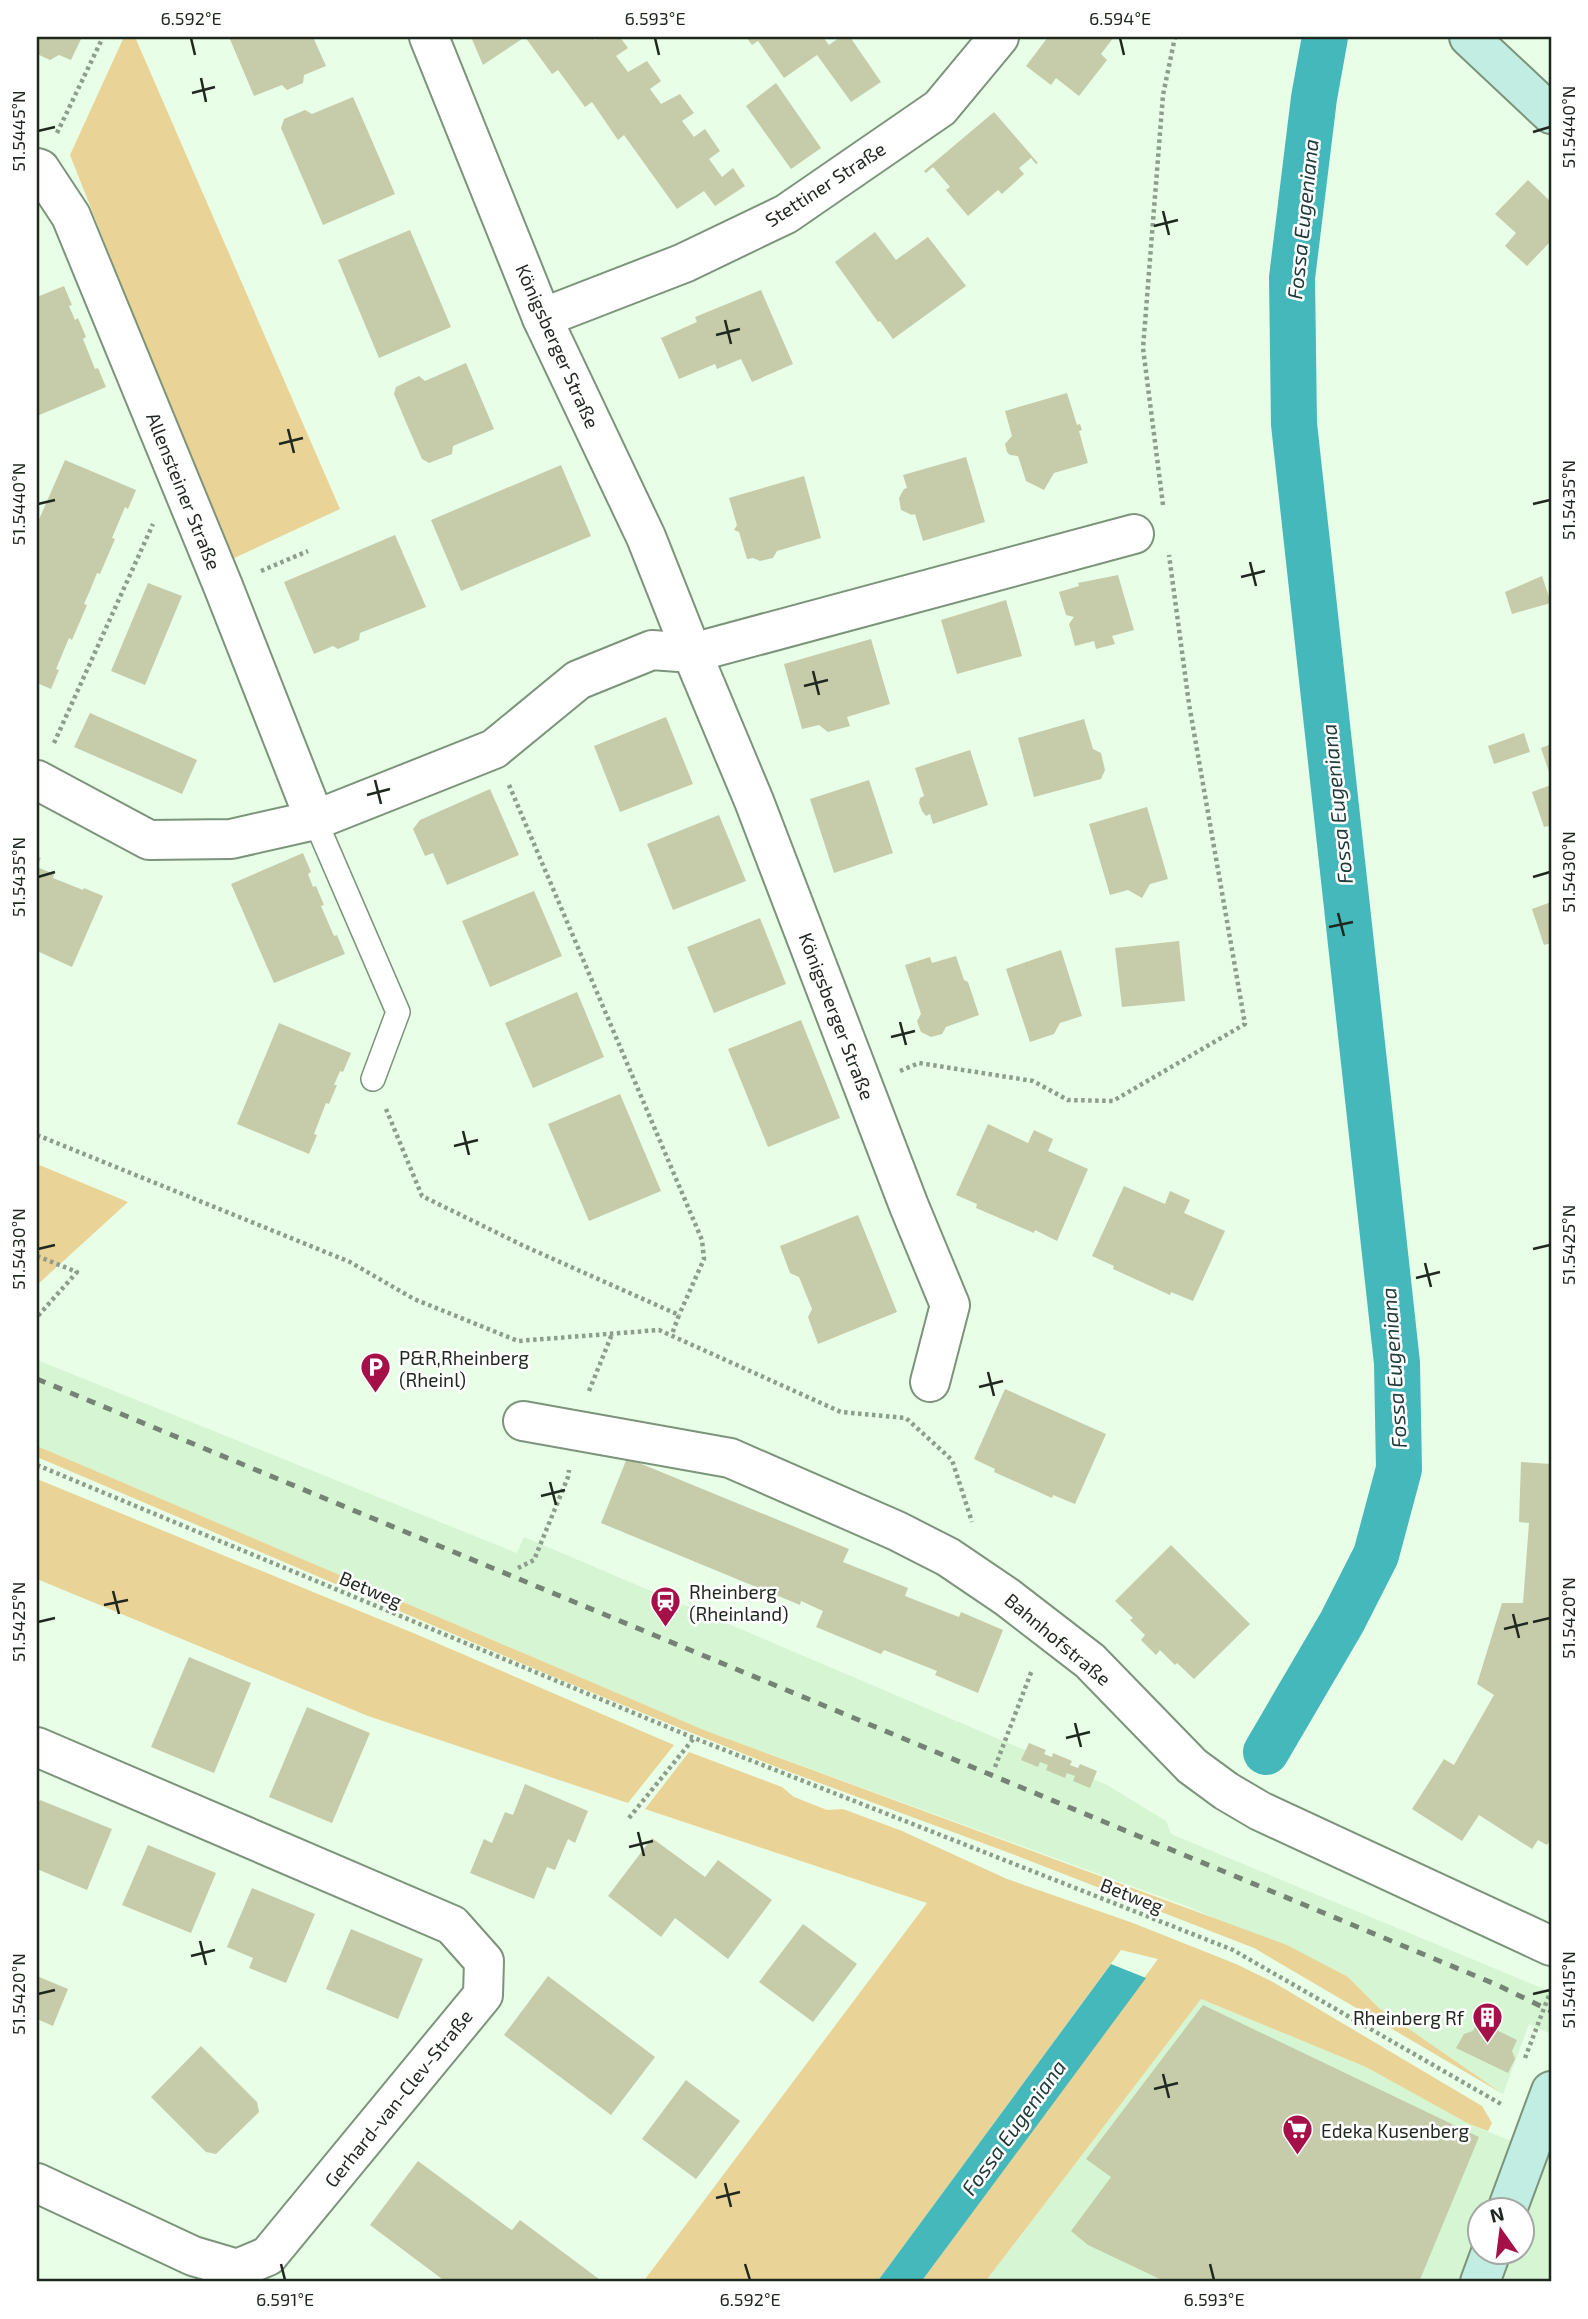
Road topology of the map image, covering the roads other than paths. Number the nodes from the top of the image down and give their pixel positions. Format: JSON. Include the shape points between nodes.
{"nodes":[{"id":1,"x":429,"y":37,"type":"edge"},
{"id":2,"x":999,"y":37,"type":"edge"},
{"id":3,"x":1469,"y":37,"type":"edge"},
{"id":4,"x":1551,"y":114,"type":"edge"},
{"id":5,"x":39,"y":168,"type":"edge"},
{"id":6,"x":542,"y":317,"type":"junction"},
{"id":7,"x":1149,"y":523,"type":"road end"},
{"id":8,"x":692,"y":653,"type":"junction"},
{"id":9,"x":37,"y":780,"type":"edge"},
{"id":10,"x":315,"y":820,"type":"junction"},
{"id":11,"x":373,"y":1079,"type":"road end"},
{"id":12,"x":930,"y":1382,"type":"dead end"},
{"id":13,"x":523,"y":1421,"type":"dead end"},
{"id":14,"x":37,"y":1747,"type":"edge"},
{"id":15,"x":1551,"y":1946,"type":"edge"},
{"id":16,"x":1545,"y":2108,"type":"edge"},
{"id":17,"x":37,"y":2183,"type":"edge"},
{"id":18,"x":1512,"y":2196,"type":"edge"}],
"edges":[{"from":1,"to":6,"type":"street","name":"Königsberger Straße"},
{"from":2,"to":6,"type":"street","name":"Stettiner Straße","via":[[940,108],[786,214],[684,263]]},
{"from":3,"to":4,"type":"street"},
{"from":5,"to":10,"type":"street","name":"Allensteiner Straße","via":[[71,216]]},
{"from":6,"to":8,"type":"street","name":"Königsberger Straße","via":[[646,537]]},
{"from":7,"to":8,"type":"street"},
{"from":8,"to":10,"type":"street","via":[[652,650],[578,680],[494,749]]},
{"from":8,"to":12,"type":"street","name":"Königsberger Straße","via":[[950,1305]]},
{"from":9,"to":10,"type":"street","via":[[149,840],[231,839]]},
{"from":10,"to":11,"type":"lane","via":[[398,1012]]},
{"from":13,"to":15,"type":"street","name":"Bahnhofstraße","via":[[730,1458],[948,1557],[1090,1661],[1192,1766],[1226,1791]]},
{"from":14,"to":17,"type":"street","name":"Gerhard-van-Clev-Straße","via":[[452,1925],[484,1961],[483,1994],[268,2256],[237,2269],[193,2256]]},
{"from":16,"to":18,"type":"street"}]}
